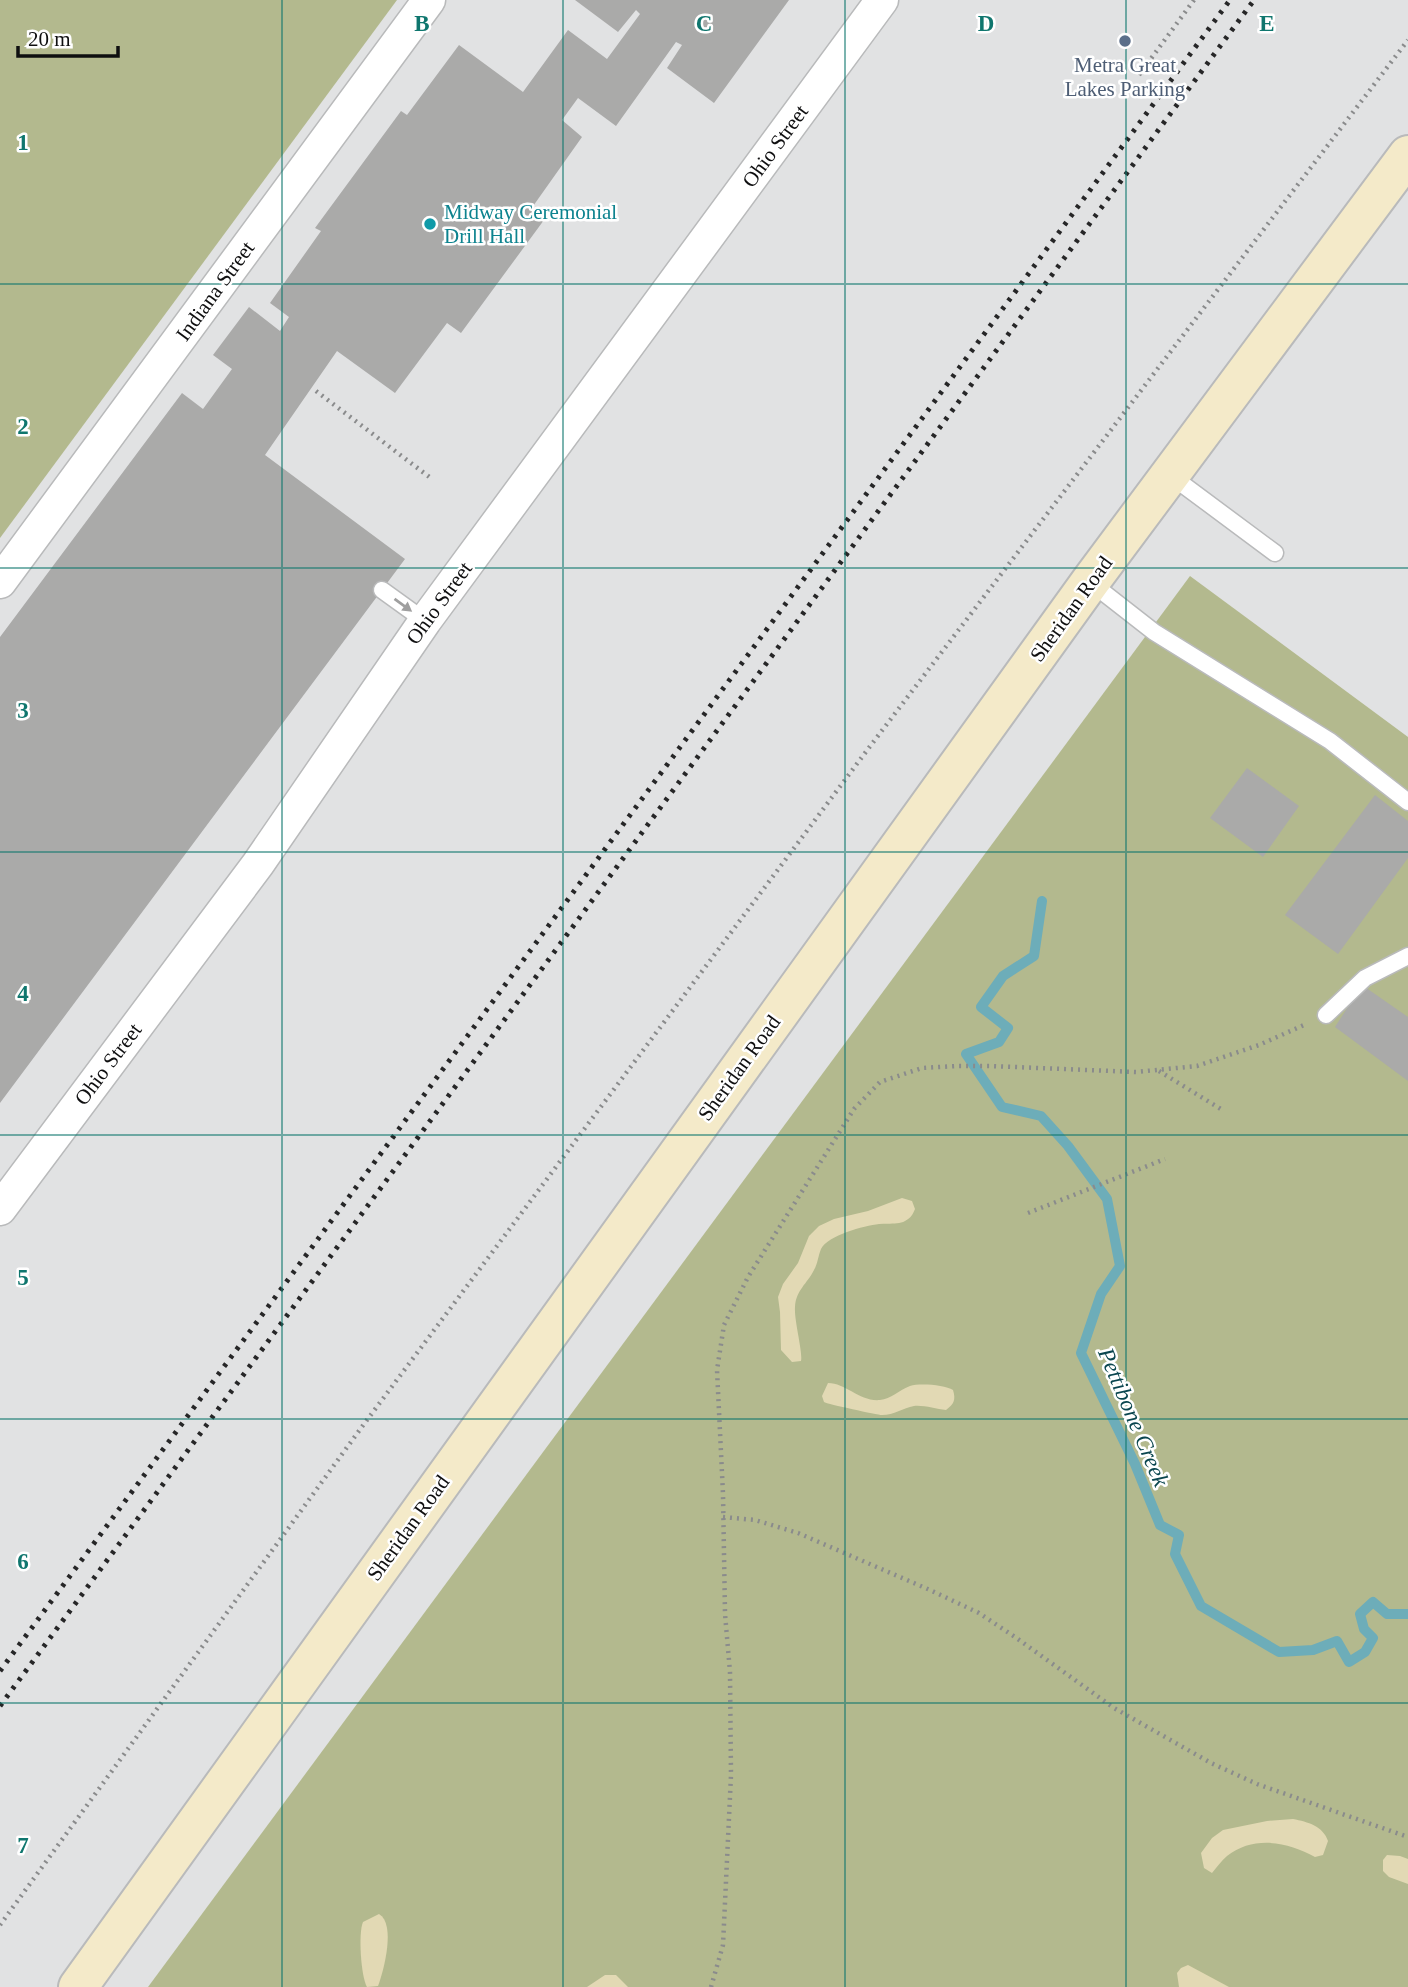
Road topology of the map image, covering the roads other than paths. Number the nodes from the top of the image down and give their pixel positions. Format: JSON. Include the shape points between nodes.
{"nodes":[{"id":1,"x":429,"y":0,"type":"edge"},
{"id":2,"x":882,"y":0,"type":"edge"},
{"id":3,"x":1408,"y":155,"type":"edge"},
{"id":4,"x":1170,"y":475,"type":"junction"},
{"id":5,"x":1275,"y":553,"type":"dead end"},
{"id":6,"x":0,"y":582,"type":"edge"},
{"id":7,"x":1090,"y":582,"type":"junction"},
{"id":8,"x":382,"y":590,"type":"dead end"},
{"id":9,"x":425,"y":621,"type":"junction"},
{"id":10,"x":1408,"y":803,"type":"edge"},
{"id":11,"x":1408,"y":956,"type":"edge"},
{"id":12,"x":1326,"y":1015,"type":"road end"},
{"id":13,"x":9,"y":1183,"type":"edge"},
{"id":14,"x":0,"y":1209,"type":"edge"},
{"id":15,"x":78,"y":1987,"type":"edge"}],
"edges":[{"from":1,"to":6,"type":"street","name":"Indiana Street"},
{"from":2,"to":9,"type":"street","name":"Ohio Street"},
{"from":3,"to":4,"type":"main road","name":"Sheridan Road"},
{"from":4,"to":5,"type":"lane"},
{"from":4,"to":7,"type":"main road","name":"Sheridan Road"},
{"from":7,"to":10,"type":"lane","via":[[1154,632],[1330,741]]},
{"from":7,"to":15,"type":"main road","name":"Sheridan Road"},
{"from":8,"to":9,"type":"lane","one_way":true},
{"from":9,"to":13,"type":"street","name":"Ohio Street","via":[[258,864]]},
{"from":11,"to":12,"type":"lane","via":[[1365,978]]},
{"from":13,"to":14,"type":"street","name":"Ohio Street"}]}
